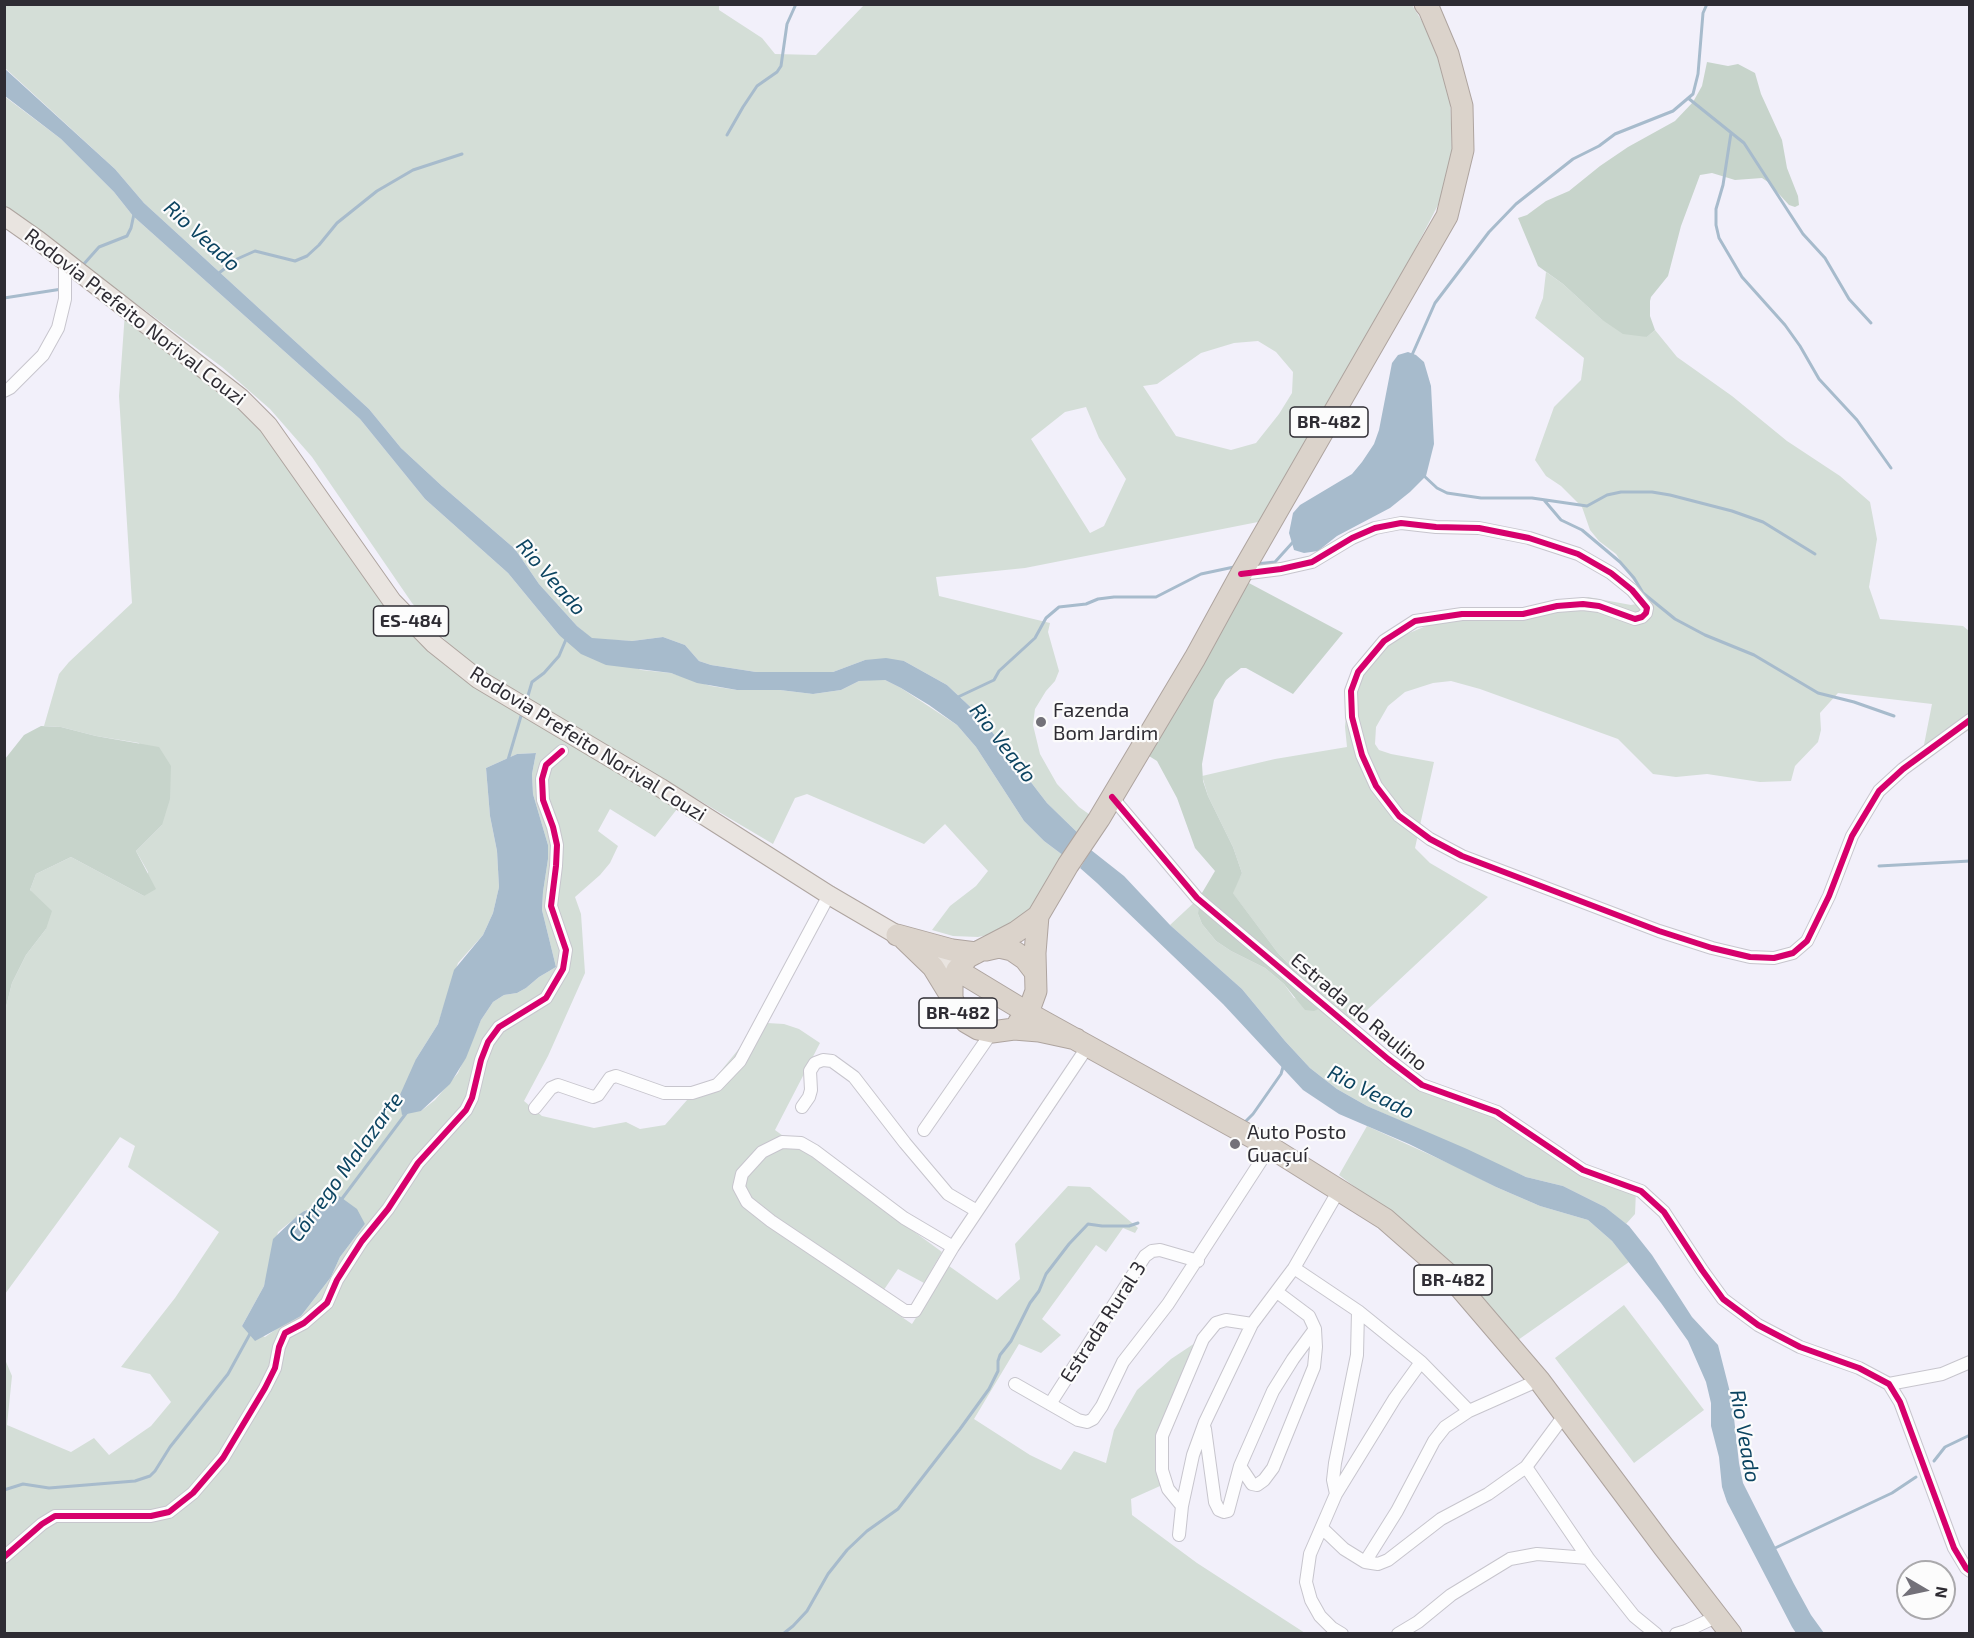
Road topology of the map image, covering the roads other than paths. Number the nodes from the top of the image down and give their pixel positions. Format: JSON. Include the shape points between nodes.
{"nodes":[{"id":1,"x":1425,"y":4,"type":"edge"},
{"id":2,"x":4,"y":216,"type":"edge"},
{"id":3,"x":65,"y":261,"type":"junction"},
{"id":4,"x":4,"y":391,"type":"edge"},
{"id":5,"x":1241,"y":574,"type":"junction"},
{"id":6,"x":1970,"y":720,"type":"edge"},
{"id":7,"x":562,"y":751,"type":"dead end"},
{"id":8,"x":1113,"y":797,"type":"junction"},
{"id":9,"x":829,"y":895,"type":"junction"},
{"id":10,"x":1038,"y":916,"type":"junction"},
{"id":11,"x":900,"y":937,"type":"junction"},
{"id":12,"x":979,"y":952,"type":"junction"},
{"id":13,"x":957,"y":970,"type":"junction"},
{"id":14,"x":1036,"y":977,"type":"junction"},
{"id":15,"x":952,"y":998,"type":"junction"},
{"id":16,"x":1028,"y":1013,"type":"junction"},
{"id":17,"x":994,"y":1032,"type":"junction"},
{"id":18,"x":1076,"y":1039,"type":"junction"},
{"id":19,"x":802,"y":1107,"type":"dead end"},
{"id":20,"x":535,"y":1108,"type":"dead end"},
{"id":21,"x":924,"y":1130,"type":"dead end"},
{"id":22,"x":1270,"y":1147,"type":"junction"},
{"id":23,"x":1339,"y":1190,"type":"junction"},
{"id":24,"x":977,"y":1211,"type":"junction"},
{"id":25,"x":953,"y":1247,"type":"junction"},
{"id":26,"x":1198,"y":1261,"type":"junction"},
{"id":27,"x":1294,"y":1268,"type":"junction"},
{"id":28,"x":1277,"y":1292,"type":"junction"},
{"id":29,"x":1358,"y":1311,"type":"junction"},
{"id":30,"x":1252,"y":1324,"type":"junction"},
{"id":31,"x":1315,"y":1329,"type":"junction"},
{"id":32,"x":1421,"y":1362,"type":"junction"},
{"id":33,"x":1970,"y":1362,"type":"edge"},
{"id":34,"x":1539,"y":1380,"type":"junction"},
{"id":35,"x":1015,"y":1384,"type":"dead end"},
{"id":36,"x":1889,"y":1384,"type":"junction"},
{"id":37,"x":1050,"y":1404,"type":"junction"},
{"id":38,"x":1469,"y":1411,"type":"junction"},
{"id":39,"x":1566,"y":1413,"type":"junction"},
{"id":40,"x":1205,"y":1422,"type":"junction"},
{"id":41,"x":1240,"y":1466,"type":"junction"},
{"id":42,"x":1526,"y":1467,"type":"junction"},
{"id":43,"x":1336,"y":1494,"type":"junction"},
{"id":44,"x":1182,"y":1506,"type":"junction"},
{"id":45,"x":1322,"y":1528,"type":"junction"},
{"id":46,"x":1179,"y":1535,"type":"dead end"},
{"id":47,"x":4,"y":1557,"type":"edge"},
{"id":48,"x":1588,"y":1558,"type":"junction"},
{"id":49,"x":1365,"y":1562,"type":"junction"},
{"id":50,"x":1970,"y":1571,"type":"edge"},
{"id":51,"x":1718,"y":1616,"type":"junction"},
{"id":52,"x":1342,"y":1634,"type":"edge"},
{"id":53,"x":1398,"y":1634,"type":"edge"},
{"id":54,"x":1656,"y":1634,"type":"edge"},
{"id":55,"x":1676,"y":1634,"type":"edge"},
{"id":56,"x":1731,"y":1634,"type":"edge"}],
"edges":[{"from":1,"to":5,"type":"highway","number":"BR-482","via":[[1448,54],[1462,106],[1463,150],[1447,216]]},
{"from":2,"to":3,"type":"main road","name":"Rodovia Prefeito Norival Couzi","number":"ES-484"},
{"from":3,"to":4,"type":"street","via":[[65,299],[58,328],[43,355]]},
{"from":3,"to":9,"type":"main road","name":"Rodovia Prefeito Norival Couzi","number":"ES-484","via":[[213,374],[268,425],[392,601],[434,644],[478,679],[661,788]]},
{"from":5,"to":6,"type":"street","via":[[1312,562],[1352,538],[1401,522],[1479,528],[1529,538],[1578,554],[1611,573],[1647,608],[1642,617],[1635,619],[1582,603],[1523,614],[1462,614],[1415,621],[1384,640],[1358,672],[1351,691],[1352,717],[1362,755],[1376,786],[1399,816],[1462,856],[1659,931],[1750,957],[1774,958],[1793,953],[1807,941],[1852,836],[1879,791]]},
{"from":5,"to":8,"type":"highway","number":"BR-482"},
{"from":7,"to":47,"type":"street","via":[[546,765],[542,779],[543,800],[557,845],[551,906],[566,950],[563,969],[546,998],[499,1027],[488,1042],[466,1110],[418,1163],[362,1241],[327,1303],[285,1333],[265,1388],[223,1458],[193,1493],[169,1512],[151,1516],[55,1516]]},
{"from":8,"to":10,"type":"highway","number":"BR-482"},
{"from":8,"to":36,"type":"street","name":"Estrada do Raulino","via":[[1197,898],[1422,1085],[1497,1112],[1583,1170],[1641,1191],[1664,1212],[1723,1299],[1758,1325],[1800,1347],[1859,1368]]},
{"from":9,"to":11,"type":"main road","name":"Rodovia Prefeito Norival Couzi","number":"ES-484"},
{"from":9,"to":20,"type":"street","via":[[740,1061],[717,1085],[692,1093],[664,1093],[616,1076],[593,1096],[558,1085]]},
{"from":10,"to":12,"type":"highway","number":"BR-482"},
{"from":10,"to":14,"type":"highway","number":"BR-482"},
{"from":11,"to":12,"type":"highway","via":[[952,950]]},
{"from":11,"to":13,"type":"main road","number":"ES-484"},
{"from":11,"to":15,"type":"highway","via":[[933,967]]},
{"from":12,"to":13,"type":"highway","number":"BR-482","via":[[968,957]]},
{"from":12,"to":14,"type":"highway","via":[[999,947],[1012,950],[1025,958]]},
{"from":13,"to":15,"type":"highway","number":"BR-482"},
{"from":13,"to":16,"type":"highway","number":"ES-484"},
{"from":14,"to":16,"type":"highway","number":"BR-482","via":[[1034,1002]]},
{"from":14,"to":18,"type":"highway"},
{"from":15,"to":17,"type":"highway","number":"BR-482","via":[[966,1022]]},
{"from":16,"to":17,"type":"highway","number":"BR-482","via":[[1012,1026]]},
{"from":16,"to":18,"type":"highway","number":"ES-484"},
{"from":17,"to":18,"type":"highway","number":"BR-482","via":[[1038,1030]]},
{"from":17,"to":21,"type":"street"},
{"from":18,"to":22,"type":"highway","number":"BR-482"},
{"from":18,"to":24,"type":"street"},
{"from":19,"to":24,"type":"street","via":[[809,1097],[810,1071],[815,1063],[832,1060],[854,1077],[948,1194]]},
{"from":22,"to":23,"type":"highway","number":"BR-482"},
{"from":22,"to":26,"type":"street","name":"Estrada Rural 3"},
{"from":23,"to":27,"type":"street"},
{"from":23,"to":34,"type":"highway","number":"BR-482","via":[[1385,1219],[1450,1276]]},
{"from":24,"to":25,"type":"street"},
{"from":25,"to":25,"type":"street","via":[[921,1305],[915,1311],[905,1311],[747,1202],[739,1187],[742,1173],[762,1152],[782,1142],[801,1143],[903,1218]]},
{"from":26,"to":37,"type":"street","name":"Estrada Rural 3","via":[[1160,1250],[1145,1256]]},
{"from":26,"to":37,"type":"street","name":"Estrada Rural 3","via":[[1123,1362],[1093,1419],[1078,1420]]},
{"from":27,"to":28,"type":"street"},
{"from":27,"to":29,"type":"street"},
{"from":28,"to":30,"type":"street"},
{"from":28,"to":31,"type":"street","via":[[1309,1317]]},
{"from":29,"to":32,"type":"street"},
{"from":29,"to":43,"type":"street","via":[[1357,1355],[1335,1463]]},
{"from":30,"to":40,"type":"street"},
{"from":30,"to":44,"type":"street","via":[[1226,1320],[1216,1323],[1203,1339],[1162,1436],[1162,1470],[1168,1489]]},
{"from":31,"to":41,"type":"street","via":[[1273,1391]]},
{"from":31,"to":41,"type":"street","via":[[1314,1367],[1273,1468],[1257,1485],[1252,1484]]},
{"from":32,"to":38,"type":"street"},
{"from":32,"to":43,"type":"street"},
{"from":33,"to":36,"type":"street","via":[[1942,1374]]},
{"from":34,"to":38,"type":"street"},
{"from":34,"to":39,"type":"highway","number":"BR-482"},
{"from":35,"to":37,"type":"street","name":"Estrada Rural 3"},
{"from":36,"to":50,"type":"street","via":[[1900,1402],[1954,1548]]},
{"from":38,"to":49,"type":"street","via":[[1434,1441]]},
{"from":39,"to":42,"type":"street"},
{"from":39,"to":51,"type":"highway","number":"BR-482"},
{"from":40,"to":41,"type":"street","via":[[1213,1492],[1219,1510],[1228,1512]]},
{"from":40,"to":44,"type":"street"},
{"from":42,"to":48,"type":"street"},
{"from":42,"to":49,"type":"street","via":[[1488,1494],[1441,1519],[1388,1560],[1378,1564]]},
{"from":43,"to":45,"type":"street"},
{"from":44,"to":46,"type":"street"},
{"from":45,"to":49,"type":"street"},
{"from":45,"to":52,"type":"street","via":[[1310,1554],[1306,1582],[1320,1616]]},
{"from":48,"to":53,"type":"street","via":[[1537,1554],[1510,1559]]},
{"from":48,"to":54,"type":"street","via":[[1634,1616]]},
{"from":51,"to":55,"type":"street"},
{"from":51,"to":56,"type":"highway","number":"BR-482"}]}
